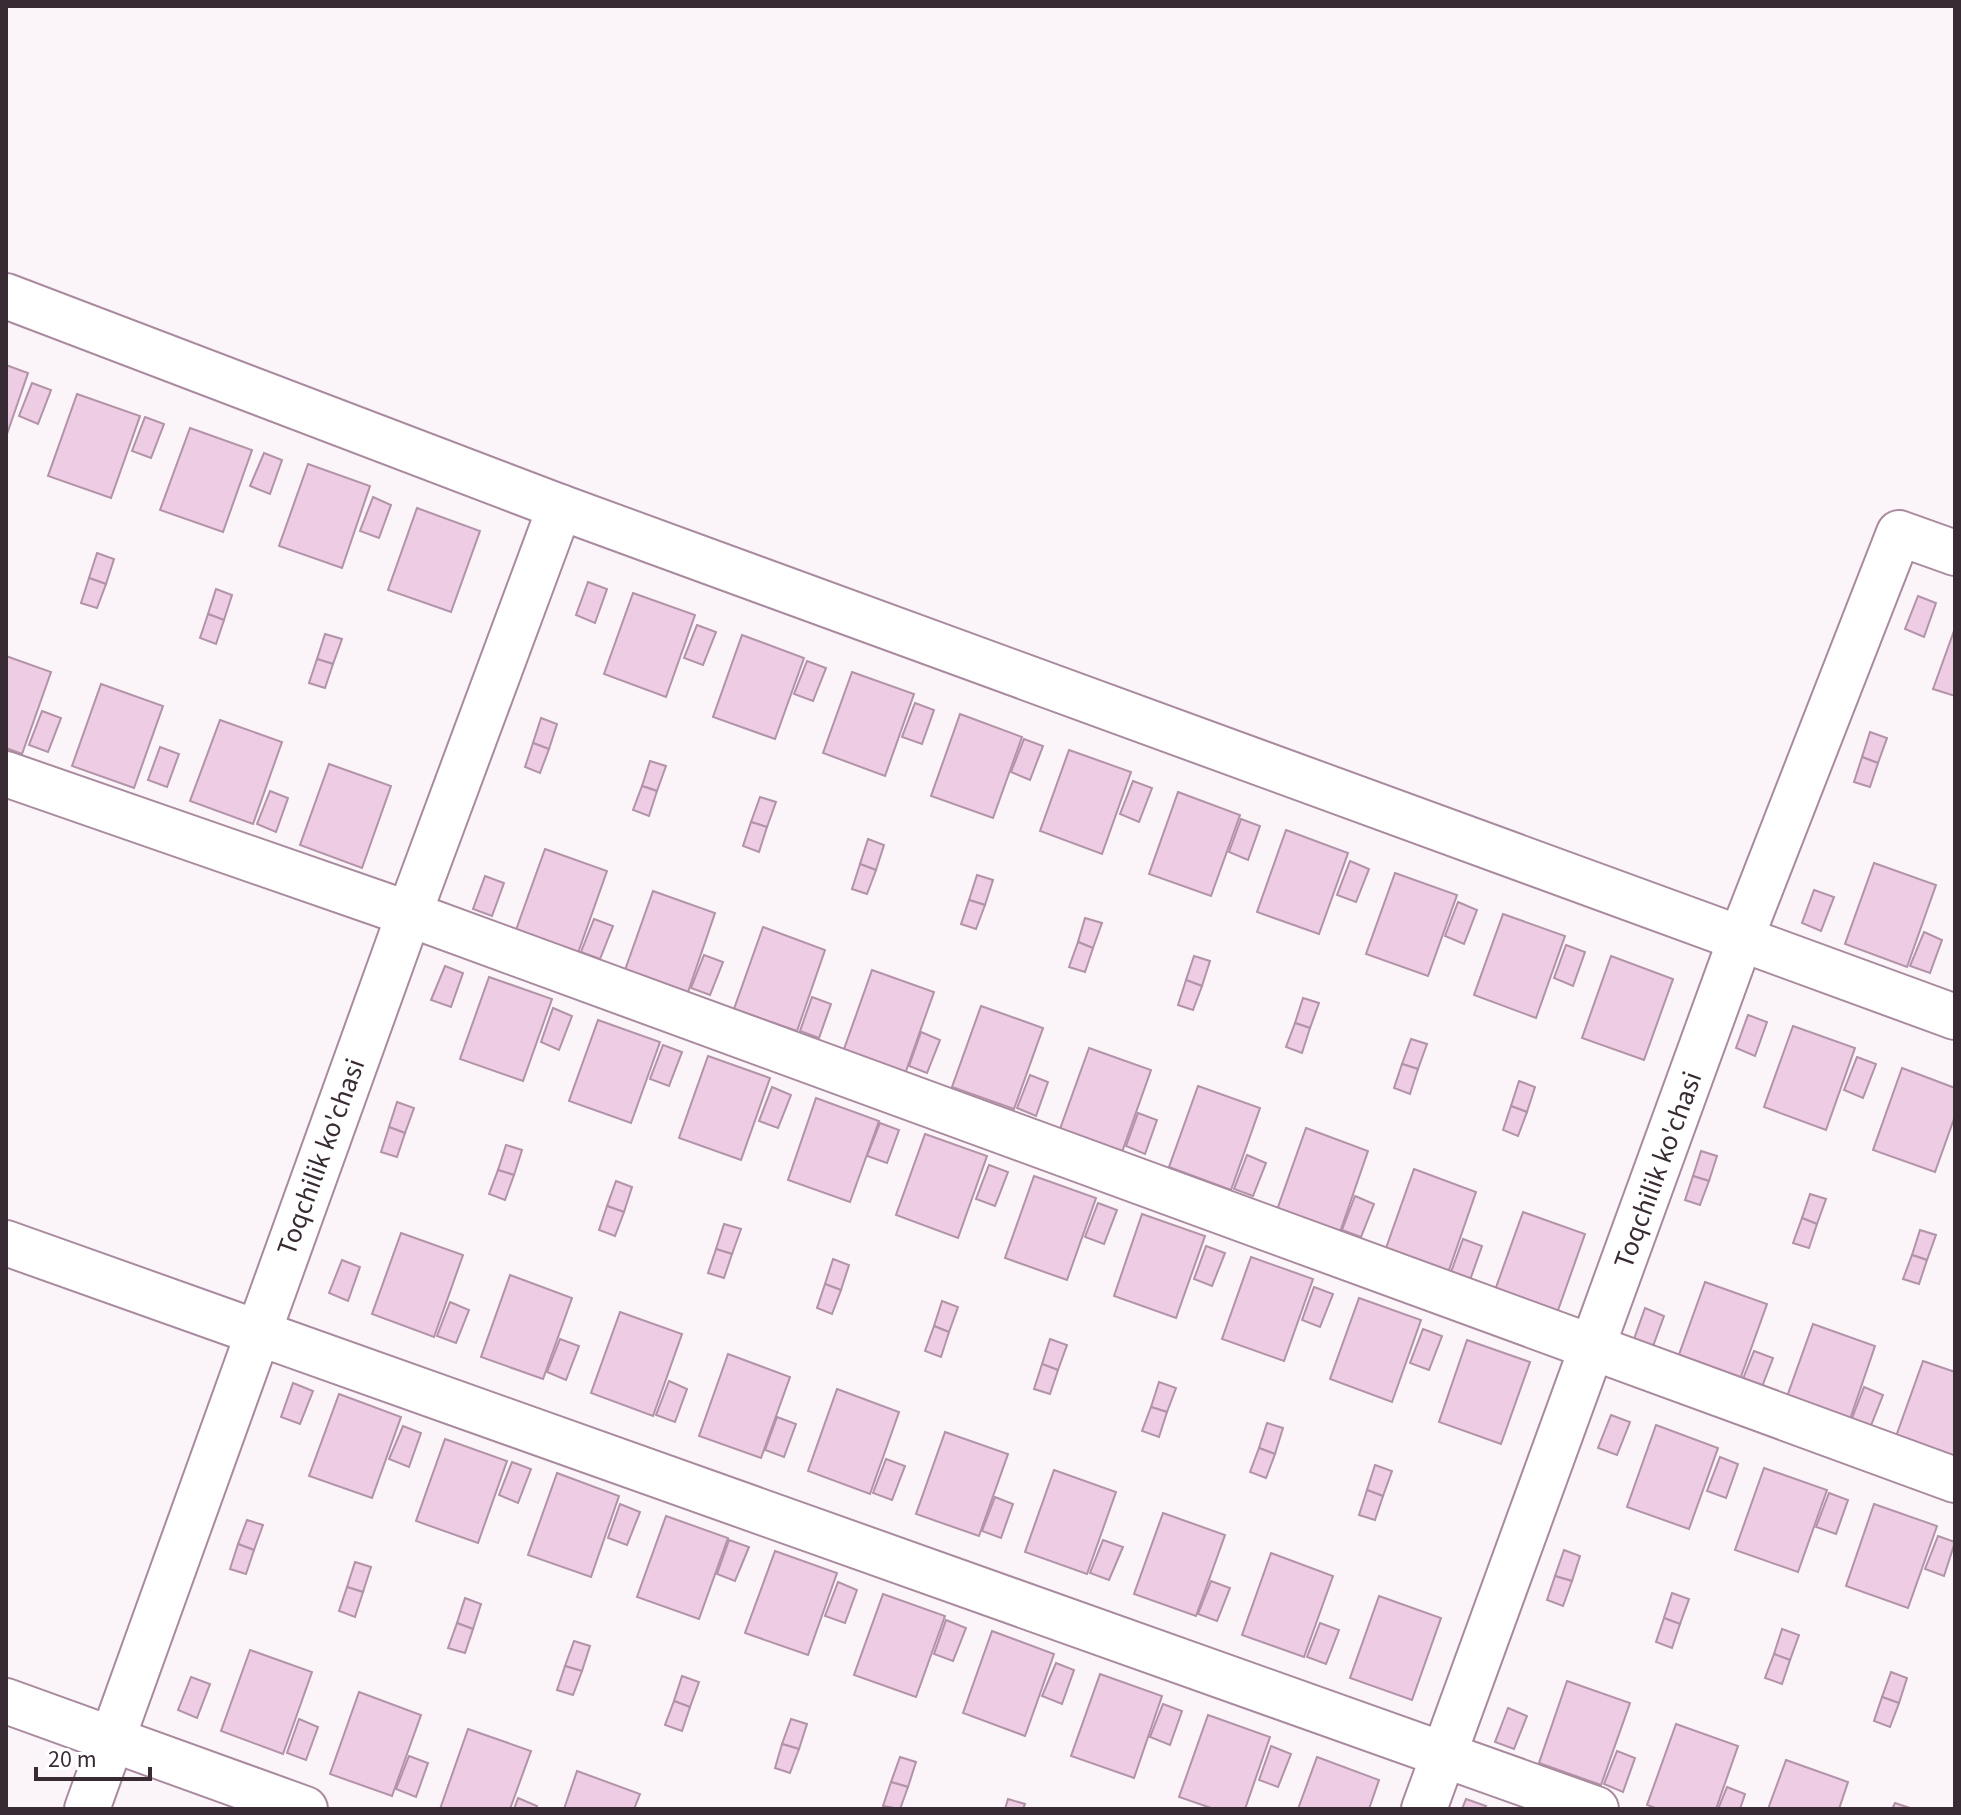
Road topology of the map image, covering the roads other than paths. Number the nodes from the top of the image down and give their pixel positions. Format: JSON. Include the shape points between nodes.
{"nodes":[{"id":1,"x":6,"y":296,"type":"edge"},
{"id":2,"x":560,"y":507,"type":"junction"},
{"id":3,"x":1955,"y":553,"type":"edge"},
{"id":4,"x":6,"y":774,"type":"edge"},
{"id":5,"x":409,"y":914,"type":"junction"},
{"id":6,"x":1741,"y":938,"type":"junction"},
{"id":7,"x":1955,"y":1017,"type":"edge"},
{"id":8,"x":6,"y":1243,"type":"edge"},
{"id":9,"x":258,"y":1331,"type":"junction"},
{"id":10,"x":1593,"y":1349,"type":"junction"},
{"id":11,"x":1955,"y":1480,"type":"edge"},
{"id":12,"x":6,"y":1701,"type":"edge"},
{"id":13,"x":110,"y":1740,"type":"junction"},
{"id":14,"x":1444,"y":1753,"type":"junction"},
{"id":15,"x":87,"y":1809,"type":"edge"},
{"id":16,"x":305,"y":1809,"type":"edge"},
{"id":17,"x":1424,"y":1809,"type":"edge"},
{"id":18,"x":1596,"y":1809,"type":"edge"}],
"edges":[{"from":1,"to":2,"type":"street"},
{"from":2,"to":5,"type":"street","name":"Toqchilik ko'chasi"},
{"from":2,"to":6,"type":"street"},
{"from":3,"to":6,"type":"street","name":"Toqchilik ko'chasi","via":[[1899,533]]},
{"from":4,"to":5,"type":"street"},
{"from":5,"to":9,"type":"street","name":"Toqchilik ko'chasi"},
{"from":5,"to":10,"type":"street"},
{"from":6,"to":7,"type":"street"},
{"from":6,"to":10,"type":"street","name":"Toqchilik ko'chasi"},
{"from":8,"to":9,"type":"street"},
{"from":9,"to":13,"type":"street","name":"Toqchilik ko'chasi"},
{"from":9,"to":14,"type":"street"},
{"from":10,"to":11,"type":"street"},
{"from":10,"to":14,"type":"street","name":"Toqchilik ko'chasi"},
{"from":12,"to":13,"type":"street"},
{"from":13,"to":15,"type":"street","name":"Toqchilik ko'chasi"},
{"from":13,"to":16,"type":"street"},
{"from":14,"to":17,"type":"street","name":"Toqchilik ko'chasi"},
{"from":14,"to":18,"type":"street"}]}
